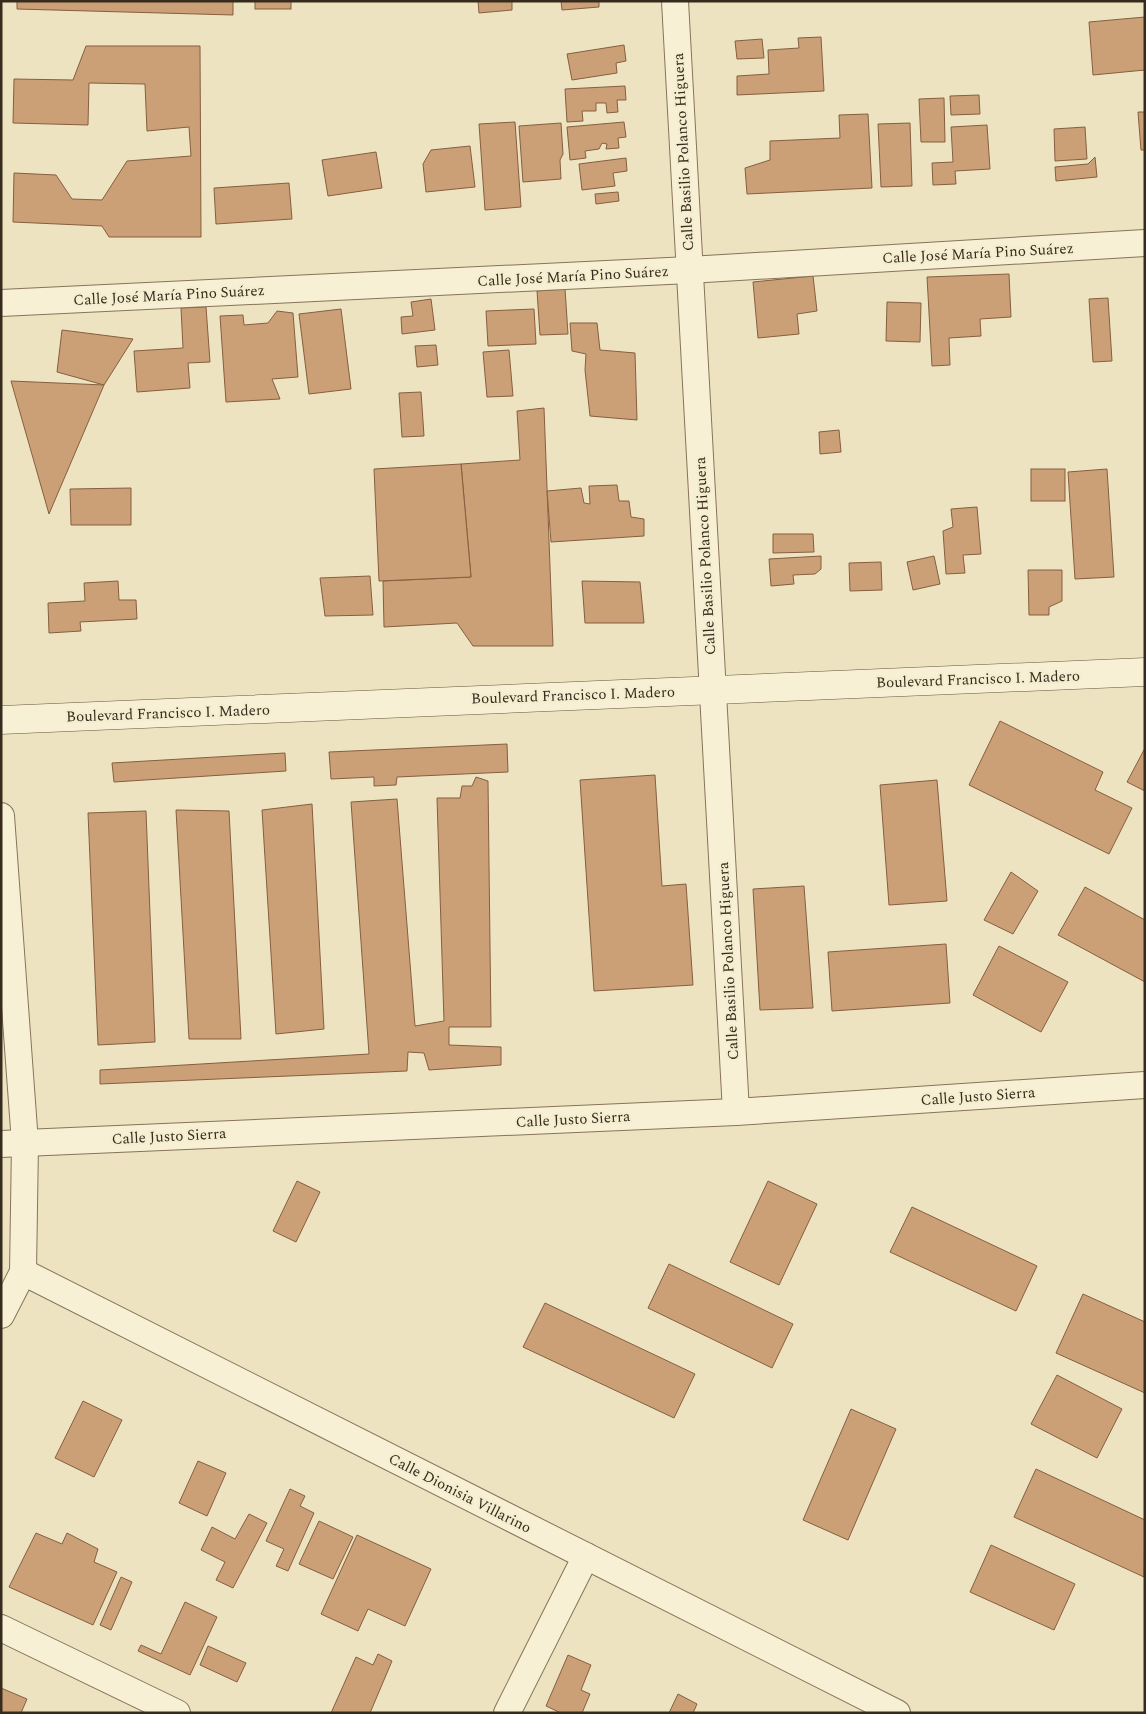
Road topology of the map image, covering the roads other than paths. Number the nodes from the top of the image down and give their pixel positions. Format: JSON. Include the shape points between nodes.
{"nodes":[{"id":1,"x":675,"y":1,"type":"edge"},
{"id":2,"x":1145,"y":243,"type":"edge"},
{"id":3,"x":690,"y":270,"type":"junction"},
{"id":4,"x":1,"y":303,"type":"edge"},
{"id":5,"x":1145,"y":672,"type":"edge"},
{"id":6,"x":712,"y":689,"type":"junction"},
{"id":7,"x":1,"y":720,"type":"edge"},
{"id":8,"x":1,"y":816,"type":"edge"},
{"id":9,"x":1145,"y":1085,"type":"edge"},
{"id":10,"x":736,"y":1112,"type":"junction"},
{"id":11,"x":13,"y":1143,"type":"edge"},
{"id":12,"x":23,"y":1272,"type":"junction"},
{"id":13,"x":1,"y":1316,"type":"edge"},
{"id":14,"x":586,"y":1556,"type":"junction"},
{"id":15,"x":1,"y":1628,"type":"edge"},
{"id":16,"x":177,"y":1713,"type":"edge"},
{"id":17,"x":507,"y":1713,"type":"edge"},
{"id":18,"x":897,"y":1713,"type":"edge"}],
"edges":[{"from":1,"to":3,"type":"street","name":"Calle Basilio Polanco Higuera"},
{"from":2,"to":3,"type":"street","name":"Calle José María Pino Suárez"},
{"from":3,"to":4,"type":"street","name":"Calle José María Pino Suárez"},
{"from":3,"to":6,"type":"street","name":"Calle Basilio Polanco Higuera"},
{"from":5,"to":6,"type":"street","name":"Boulevard Francisco I. Madero"},
{"from":6,"to":7,"type":"street","name":"Boulevard Francisco I. Madero"},
{"from":6,"to":10,"type":"street","name":"Calle Basilio Polanco Higuera"},
{"from":8,"to":11,"type":"street"},
{"from":9,"to":10,"type":"street","name":"Calle Justo Sierra"},
{"from":10,"to":11,"type":"street","name":"Calle Justo Sierra"},
{"from":11,"to":12,"type":"street"},
{"from":12,"to":13,"type":"street"},
{"from":12,"to":14,"type":"street","name":"Calle Dionisia Villarino"},
{"from":14,"to":17,"type":"street"},
{"from":14,"to":18,"type":"street","name":"Calle Dionisia Villarino"},
{"from":15,"to":16,"type":"street"}]}
